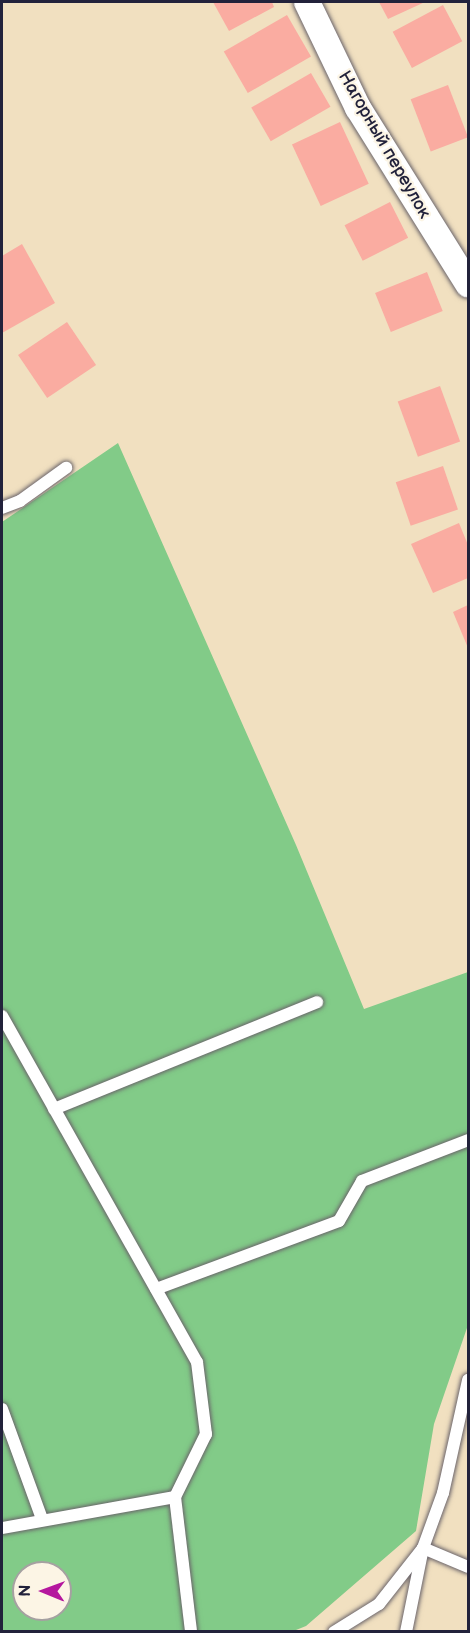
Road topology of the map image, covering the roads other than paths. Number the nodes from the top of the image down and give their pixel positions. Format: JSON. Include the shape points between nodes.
{"nodes":[{"id":1,"x":307,"y":2,"type":"edge"},
{"id":2,"x":468,"y":284,"type":"edge"},
{"id":3,"x":66,"y":468,"type":"dead end"},
{"id":4,"x":2,"y":508,"type":"edge"},
{"id":5,"x":317,"y":1002,"type":"dead end"},
{"id":6,"x":2,"y":1016,"type":"edge"},
{"id":7,"x":54,"y":1109,"type":"junction"},
{"id":8,"x":468,"y":1140,"type":"edge"},
{"id":9,"x":156,"y":1289,"type":"junction"},
{"id":10,"x":468,"y":1380,"type":"edge"},
{"id":11,"x":2,"y":1409,"type":"edge"},
{"id":12,"x":175,"y":1497,"type":"junction"},
{"id":13,"x":42,"y":1519,"type":"junction"},
{"id":14,"x":2,"y":1528,"type":"edge"},
{"id":15,"x":423,"y":1548,"type":"junction"},
{"id":16,"x":468,"y":1567,"type":"edge"},
{"id":17,"x":191,"y":1632,"type":"edge"},
{"id":18,"x":334,"y":1632,"type":"edge"},
{"id":19,"x":406,"y":1632,"type":"edge"}],
"edges":[{"from":1,"to":2,"type":"street","name":"Нагорный переулок","via":[[358,108]]},
{"from":3,"to":4,"type":"lane","via":[[20,501]]},
{"from":5,"to":7,"type":"lane"},
{"from":6,"to":7,"type":"lane"},
{"from":7,"to":9,"type":"lane"},
{"from":8,"to":9,"type":"lane","via":[[362,1181],[339,1221]]},
{"from":9,"to":12,"type":"lane","via":[[197,1362],[206,1434]]},
{"from":10,"to":15,"type":"lane","via":[[443,1493]]},
{"from":11,"to":13,"type":"lane"},
{"from":12,"to":13,"type":"lane"},
{"from":12,"to":17,"type":"lane"},
{"from":13,"to":14,"type":"lane"},
{"from":15,"to":16,"type":"lane"},
{"from":15,"to":18,"type":"lane","via":[[380,1604]]},
{"from":15,"to":19,"type":"lane"}]}
